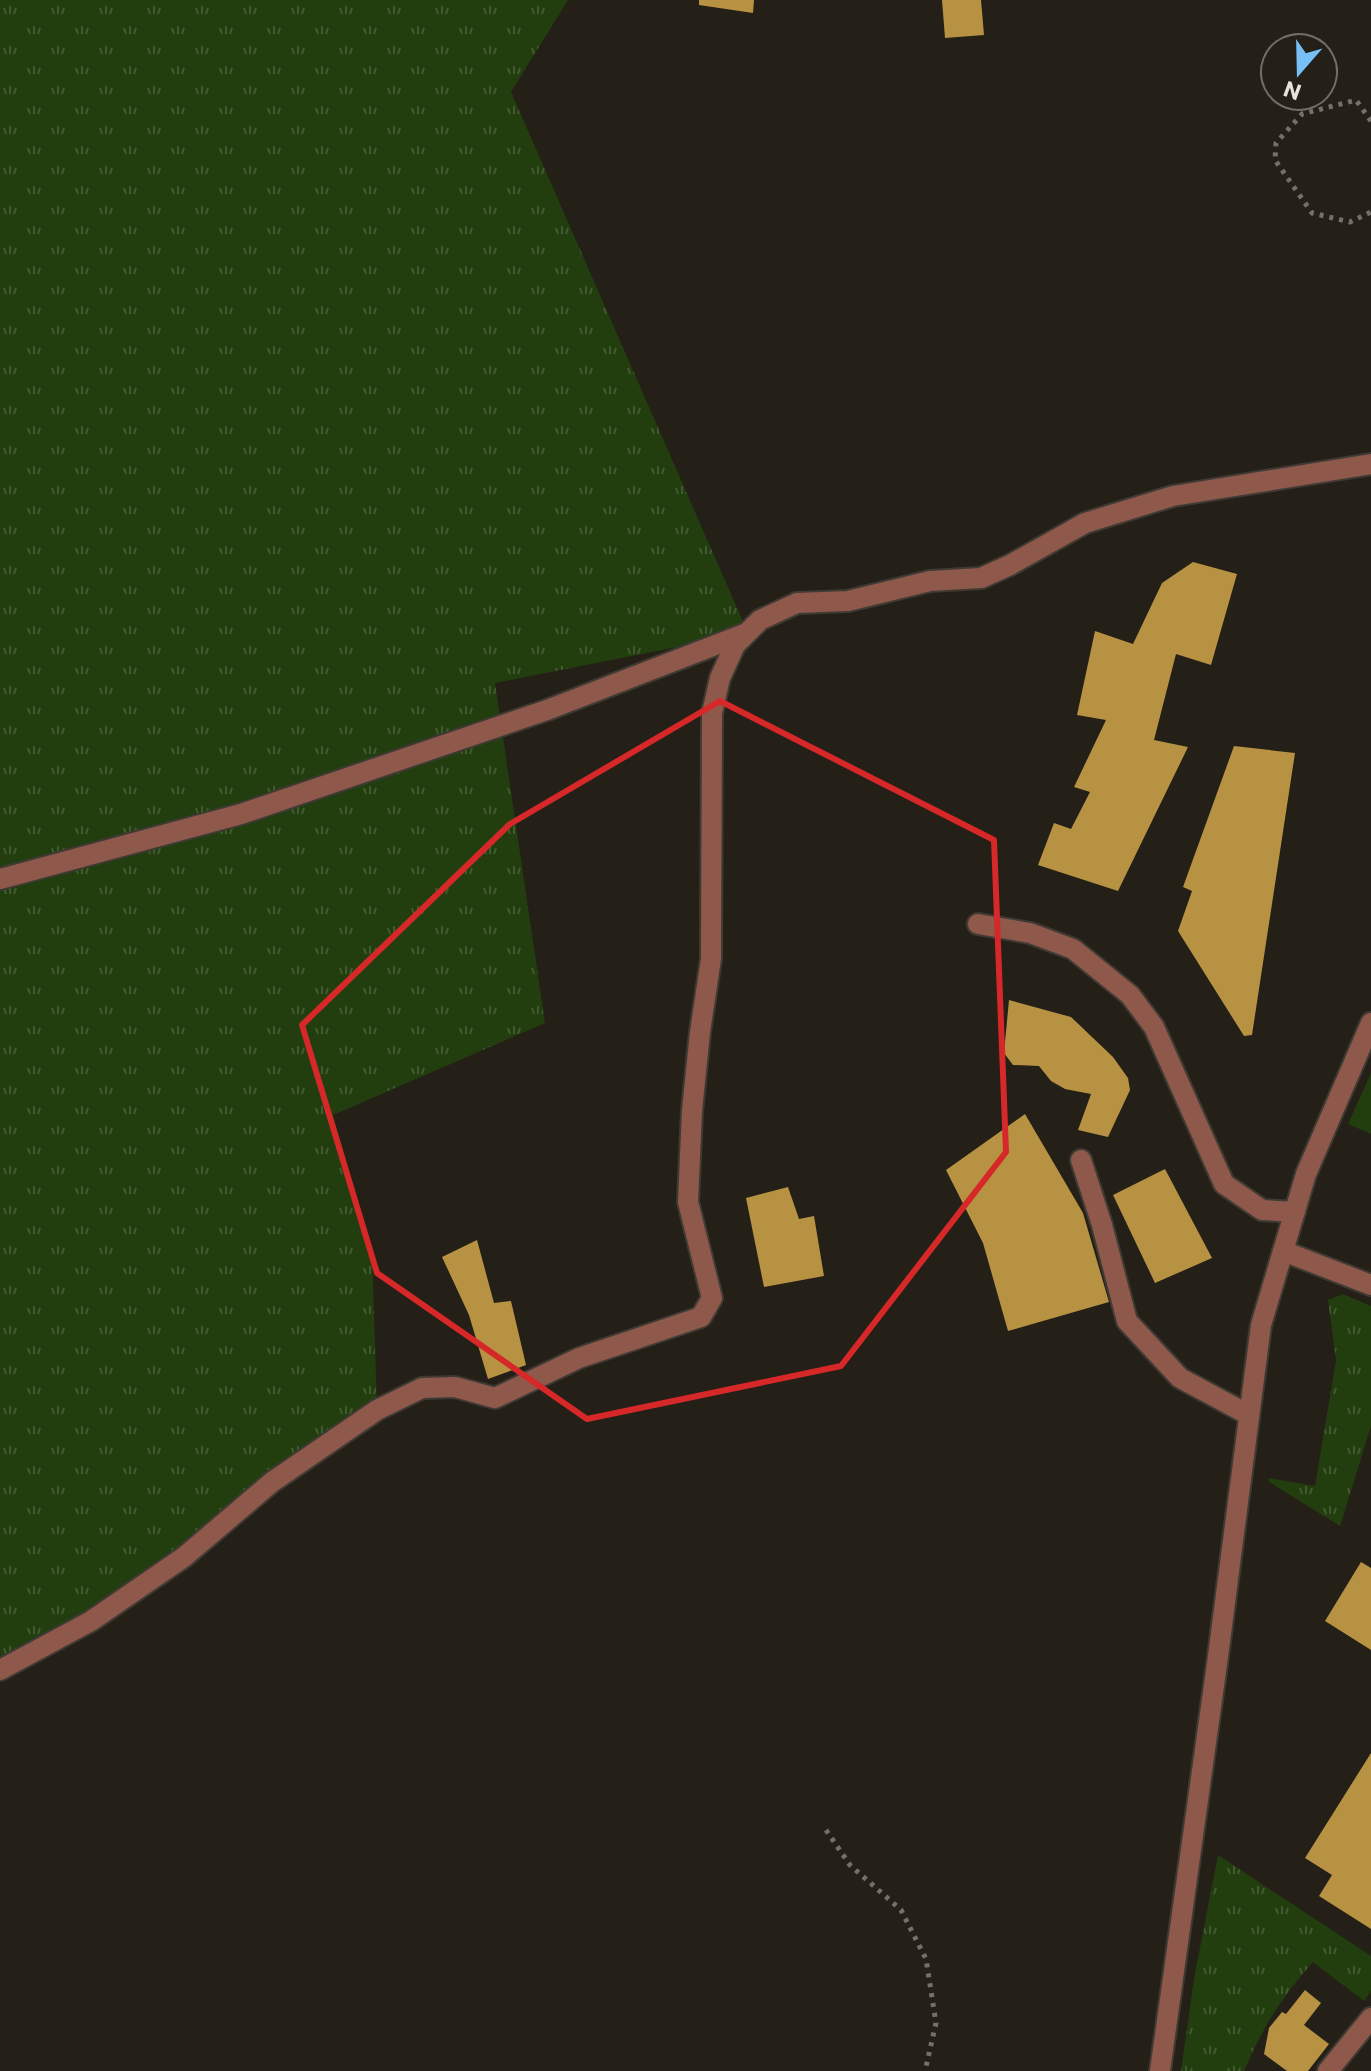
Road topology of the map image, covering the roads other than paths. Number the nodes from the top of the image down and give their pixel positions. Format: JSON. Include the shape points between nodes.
{"nodes":[{"id":1,"x":1371,"y":464,"type":"edge"},
{"id":2,"x":748,"y":633,"type":"junction"},
{"id":3,"x":0,"y":879,"type":"edge"},
{"id":4,"x":978,"y":924,"type":"dead end"},
{"id":5,"x":1371,"y":1023,"type":"edge"},
{"id":6,"x":1081,"y":1160,"type":"dead end"},
{"id":7,"x":1295,"y":1212,"type":"junction"},
{"id":8,"x":1283,"y":1251,"type":"junction"},
{"id":9,"x":1371,"y":1285,"type":"edge"},
{"id":10,"x":1249,"y":1415,"type":"junction"},
{"id":11,"x":0,"y":1670,"type":"edge"},
{"id":12,"x":1371,"y":2018,"type":"edge"},
{"id":13,"x":1160,"y":2071,"type":"edge"},
{"id":14,"x":1328,"y":2071,"type":"edge"}],
"edges":[{"from":1,"to":2,"type":"street","via":[[1173,496],[1085,523],[981,578],[930,581],[848,601],[797,603],[760,620]]},
{"from":2,"to":3,"type":"street","via":[[547,710],[241,814]]},
{"from":2,"to":11,"type":"street","via":[[735,645],[720,678],[712,713],[711,959],[697,1063],[688,1202],[712,1298],[701,1317],[579,1358],[495,1398],[455,1387],[422,1388],[377,1410],[272,1482],[184,1557],[91,1621]]},
{"from":4,"to":7,"type":"street","via":[[1030,933],[1073,949],[1130,995],[1154,1027],[1224,1184],[1262,1210]]},
{"from":5,"to":7,"type":"street"},
{"from":6,"to":10,"type":"street","via":[[1127,1321],[1180,1378]]},
{"from":7,"to":8,"type":"street"},
{"from":8,"to":9,"type":"street"},
{"from":8,"to":10,"type":"street","via":[[1261,1325]]},
{"from":10,"to":13,"type":"street"},
{"from":12,"to":14,"type":"street"}]}
